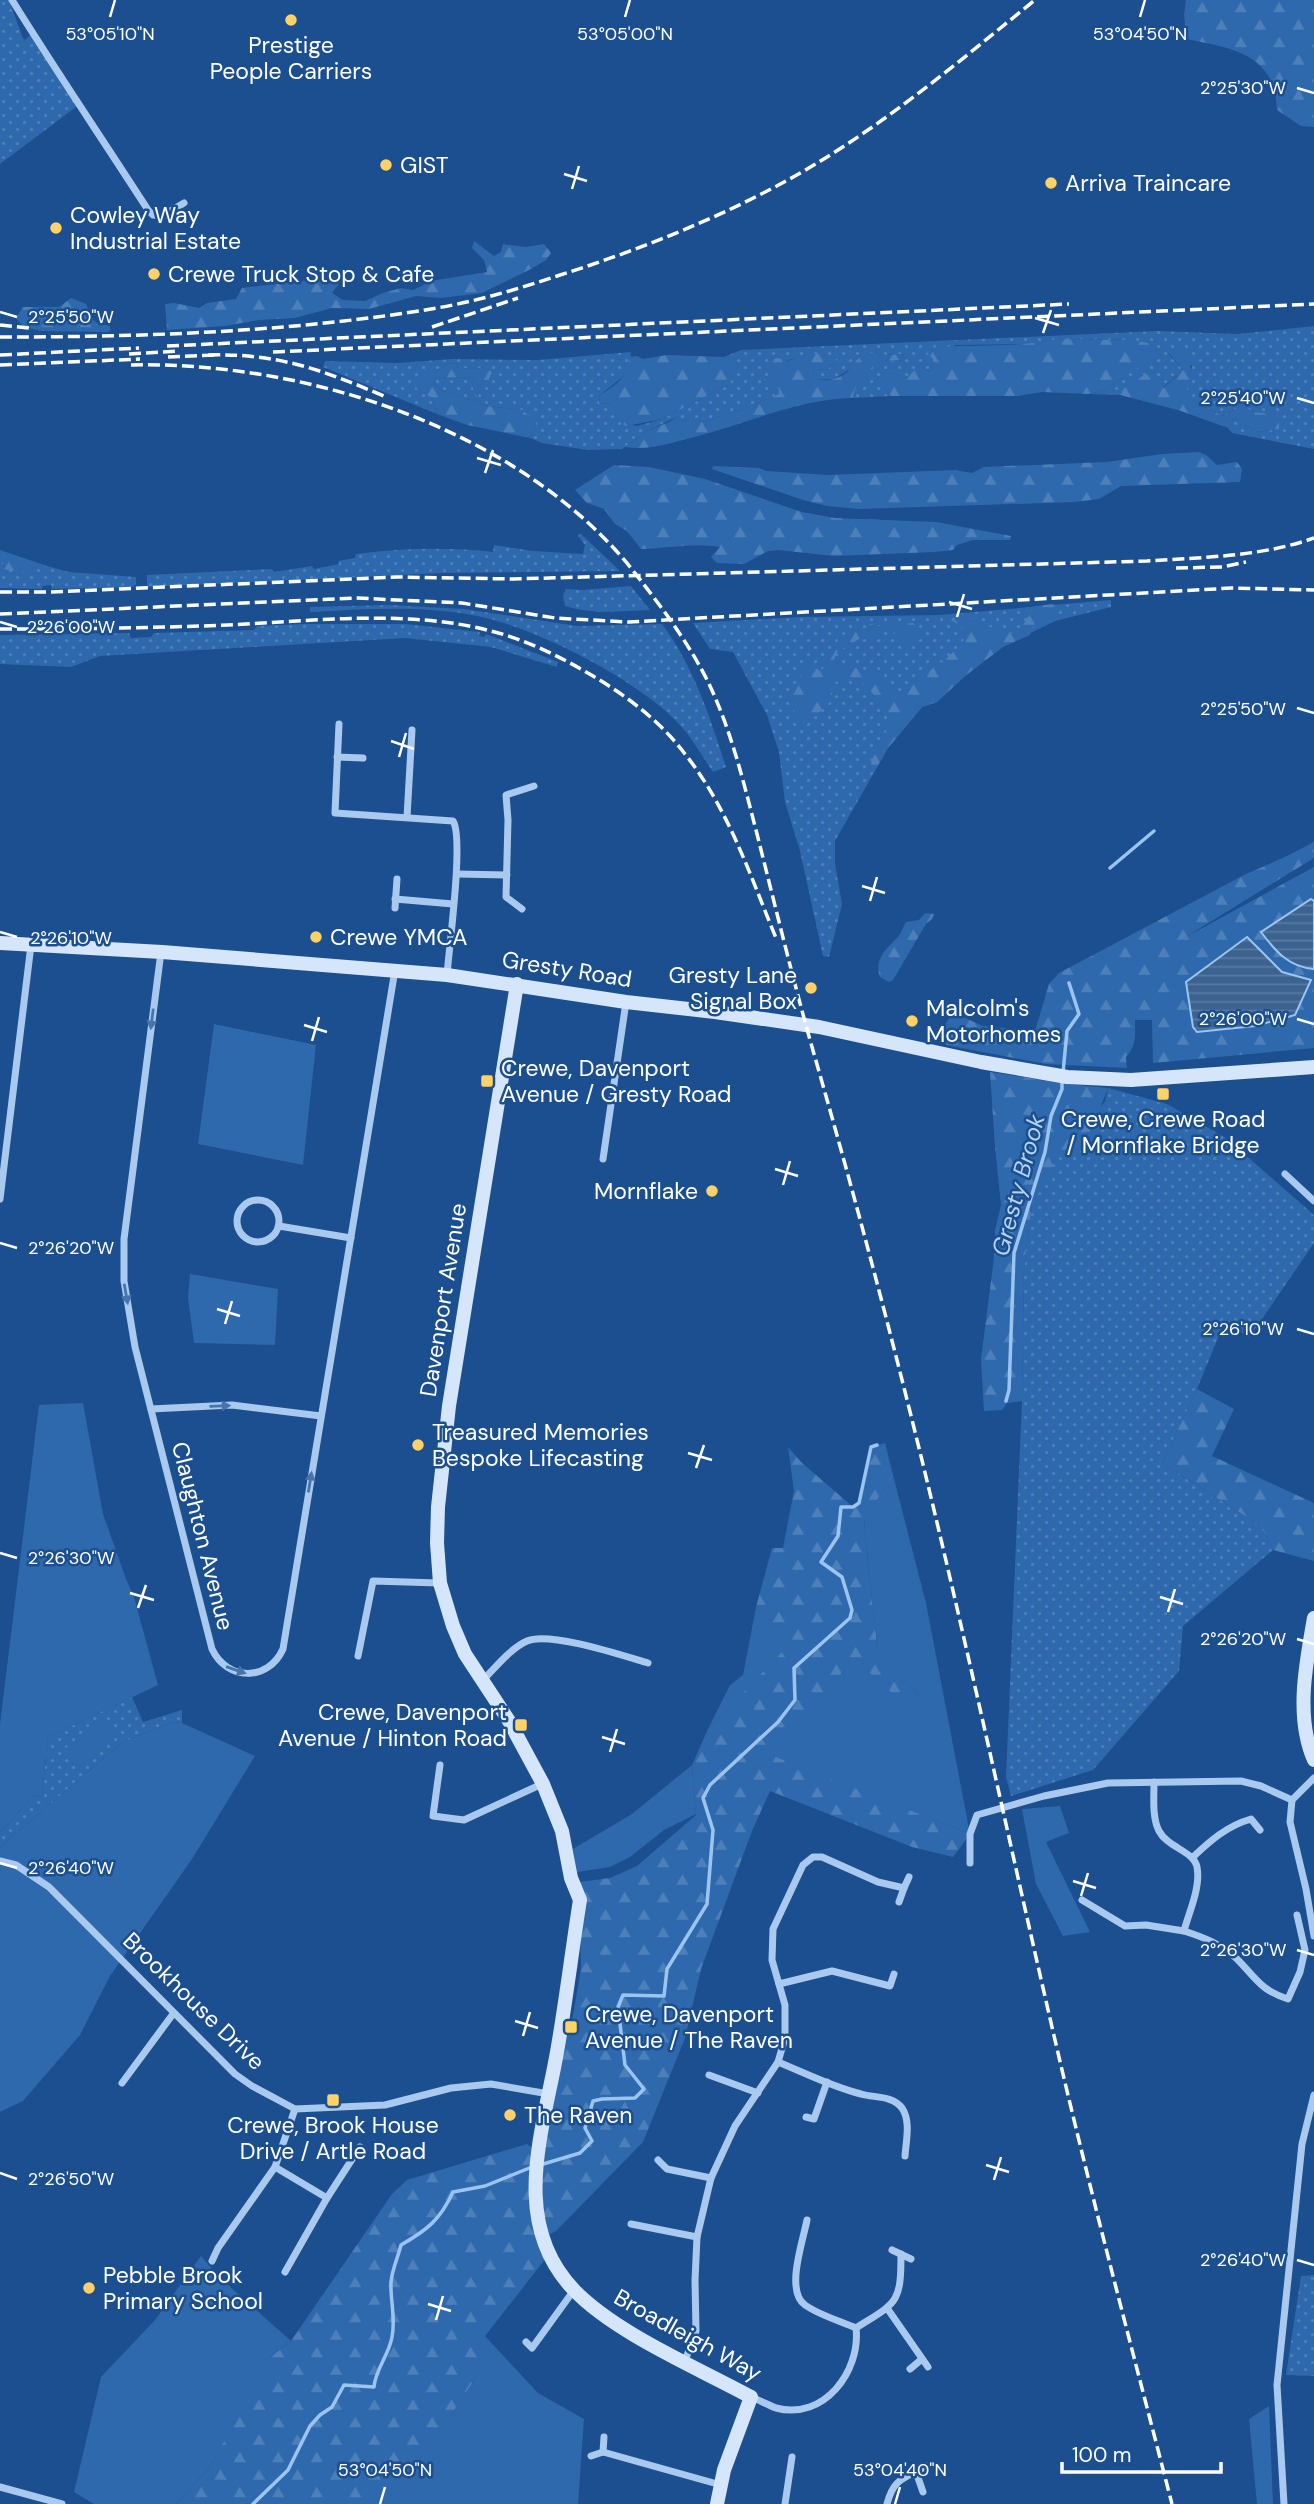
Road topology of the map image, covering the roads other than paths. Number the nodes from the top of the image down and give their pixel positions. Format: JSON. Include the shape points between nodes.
{"nodes":[{"id":1,"x":12,"y":0,"type":"edge"},
{"id":2,"x":184,"y":203,"type":"dead end"},
{"id":3,"x":339,"y":724,"type":"dead end"},
{"id":4,"x":412,"y":730,"type":"dead end"},
{"id":5,"x":337,"y":757,"type":"junction"},
{"id":6,"x":363,"y":758,"type":"dead end"},
{"id":7,"x":534,"y":786,"type":"dead end"},
{"id":8,"x":407,"y":817,"type":"junction"},
{"id":9,"x":457,"y":874,"type":"junction"},
{"id":10,"x":507,"y":875,"type":"junction"},
{"id":11,"x":397,"y":878,"type":"dead end"},
{"id":12,"x":396,"y":899,"type":"junction"},
{"id":13,"x":453,"y":904,"type":"junction"},
{"id":14,"x":395,"y":908,"type":"dead end"},
{"id":15,"x":522,"y":909,"type":"dead end"},
{"id":16,"x":0,"y":943,"type":"edge"},
{"id":17,"x":32,"y":944,"type":"junction"},
{"id":18,"x":162,"y":952,"type":"junction"},
{"id":19,"x":396,"y":969,"type":"junction"},
{"id":20,"x":447,"y":975,"type":"junction"},
{"id":21,"x":517,"y":984,"type":"junction"},
{"id":22,"x":626,"y":1002,"type":"junction"},
{"id":23,"x":1314,"y":1067,"type":"edge"},
{"id":24,"x":603,"y":1159,"type":"dead end"},
{"id":25,"x":2,"y":1173,"type":"edge"},
{"id":26,"x":1285,"y":1174,"type":"dead end"},
{"id":27,"x":0,"y":1199,"type":"edge"},
{"id":28,"x":1314,"y":1201,"type":"edge"},
{"id":29,"x":279,"y":1226,"type":"junction"},
{"id":30,"x":351,"y":1238,"type":"junction"},
{"id":31,"x":151,"y":1409,"type":"junction"},
{"id":32,"x":321,"y":1416,"type":"junction"},
{"id":33,"x":440,"y":1583,"type":"junction"},
{"id":34,"x":1314,"y":1618,"type":"edge"},
{"id":35,"x":358,"y":1656,"type":"dead end"},
{"id":36,"x":648,"y":1663,"type":"dead end"},
{"id":37,"x":483,"y":1680,"type":"junction"},
{"id":38,"x":1314,"y":1760,"type":"edge"},
{"id":39,"x":440,"y":1765,"type":"dead end"},
{"id":40,"x":1314,"y":1778,"type":"edge"},
{"id":41,"x":1154,"y":1782,"type":"junction"},
{"id":42,"x":543,"y":1784,"type":"junction"},
{"id":43,"x":1292,"y":1800,"type":"junction"},
{"id":44,"x":1260,"y":1830,"type":"dead end"},
{"id":45,"x":1193,"y":1857,"type":"junction"},
{"id":46,"x":0,"y":1861,"type":"edge"},
{"id":47,"x":970,"y":1863,"type":"dead end"},
{"id":48,"x":909,"y":1877,"type":"dead end"},
{"id":49,"x":904,"y":1888,"type":"junction"},
{"id":50,"x":1082,"y":1900,"type":"dead end"},
{"id":51,"x":899,"y":1902,"type":"dead end"},
{"id":52,"x":1297,"y":1915,"type":"dead end"},
{"id":53,"x":1184,"y":1931,"type":"junction"},
{"id":54,"x":1314,"y":1936,"type":"edge"},
{"id":55,"x":894,"y":1974,"type":"dead end"},
{"id":56,"x":779,"y":1984,"type":"junction"},
{"id":57,"x":890,"y":1986,"type":"junction"},
{"id":58,"x":887,"y":1996,"type":"dead end"},
{"id":59,"x":173,"y":2014,"type":"junction"},
{"id":60,"x":778,"y":2062,"type":"junction"},
{"id":61,"x":709,"y":2075,"type":"dead end"},
{"id":62,"x":827,"y":2082,"type":"junction"},
{"id":63,"x":122,"y":2083,"type":"dead end"},
{"id":64,"x":758,"y":2093,"type":"junction"},
{"id":65,"x":549,"y":2094,"type":"junction"},
{"id":66,"x":1314,"y":2095,"type":"edge"},
{"id":67,"x":295,"y":2109,"type":"junction"},
{"id":68,"x":814,"y":2119,"type":"dead end"},
{"id":69,"x":360,"y":2147,"type":"dead end"},
{"id":70,"x":905,"y":2156,"type":"dead end"},
{"id":71,"x":658,"y":2160,"type":"dead end"},
{"id":72,"x":275,"y":2167,"type":"junction"},
{"id":73,"x":667,"y":2169,"type":"junction"},
{"id":74,"x":711,"y":2178,"type":"junction"},
{"id":75,"x":665,"y":2179,"type":"dead end"},
{"id":76,"x":327,"y":2198,"type":"junction"},
{"id":77,"x":807,"y":2220,"type":"dead end"},
{"id":78,"x":631,"y":2224,"type":"dead end"},
{"id":79,"x":697,"y":2237,"type":"junction"},
{"id":80,"x":892,"y":2250,"type":"dead end"},
{"id":81,"x":901,"y":2254,"type":"junction"},
{"id":82,"x":911,"y":2259,"type":"dead end"},
{"id":83,"x":212,"y":2261,"type":"dead end"},
{"id":84,"x":285,"y":2272,"type":"dead end"},
{"id":85,"x":574,"y":2290,"type":"junction"},
{"id":86,"x":887,"y":2308,"type":"junction"},
{"id":87,"x":856,"y":2328,"type":"junction"},
{"id":88,"x":540,"y":2356,"type":"dead end"},
{"id":89,"x":922,"y":2359,"type":"junction"},
{"id":90,"x":685,"y":2361,"type":"junction"},
{"id":91,"x":928,"y":2367,"type":"dead end"},
{"id":92,"x":910,"y":2369,"type":"dead end"},
{"id":93,"x":751,"y":2397,"type":"junction"},
{"id":94,"x":604,"y":2437,"type":"dead end"},
{"id":95,"x":603,"y":2452,"type":"junction"},
{"id":96,"x":591,"y":2456,"type":"dead end"},
{"id":97,"x":792,"y":2457,"type":"dead end"},
{"id":98,"x":926,"y":2466,"type":"dead end"},
{"id":99,"x":916,"y":2472,"type":"junction"},
{"id":100,"x":721,"y":2485,"type":"junction"},
{"id":101,"x":0,"y":2487,"type":"edge"},
{"id":102,"x":923,"y":2492,"type":"dead end"},
{"id":103,"x":62,"y":2504,"type":"edge"},
{"id":104,"x":717,"y":2504,"type":"edge"},
{"id":105,"x":785,"y":2504,"type":"edge"},
{"id":106,"x":887,"y":2504,"type":"edge"},
{"id":107,"x":1284,"y":2504,"type":"edge"}],
"edges":[{"from":1,"to":2,"type":"street","via":[[148,210],[162,216]]},
{"from":3,"to":5,"type":"street"},
{"from":4,"to":8,"type":"street"},
{"from":5,"to":6,"type":"street"},
{"from":5,"to":8,"type":"street","via":[[335,813]]},
{"from":7,"to":10,"type":"street","via":[[506,795]]},
{"from":8,"to":9,"type":"street","via":[[453,821]]},
{"from":9,"to":10,"type":"street"},
{"from":9,"to":13,"type":"street"},
{"from":10,"to":15,"type":"street","via":[[506,897]]},
{"from":11,"to":12,"type":"street"},
{"from":12,"to":13,"type":"street"},
{"from":12,"to":14,"type":"street"},
{"from":13,"to":20,"type":"street"},
{"from":16,"to":17,"type":"street","name":"Gresty Road"},
{"from":17,"to":18,"type":"street","name":"Gresty Road"},
{"from":17,"to":25,"type":"street"},
{"from":18,"to":19,"type":"street","name":"Gresty Road"},
{"from":18,"to":31,"type":"street","name":"Claughton Avenue","one_way":true,"via":[[124,1239],[124,1281]]},
{"from":19,"to":20,"type":"street","name":"Gresty Road"},
{"from":19,"to":30,"type":"street","name":"Claughton Avenue"},
{"from":20,"to":21,"type":"street","name":"Gresty Road"},
{"from":21,"to":22,"type":"street","name":"Gresty Road"},
{"from":21,"to":33,"type":"street","name":"Davenport Avenue","via":[[449,1406],[438,1507]]},
{"from":22,"to":23,"type":"street","name":"Gresty Road","via":[[791,1023],[1102,1080]]},
{"from":22,"to":24,"type":"street"},
{"from":25,"to":27,"type":"street"},
{"from":26,"to":28,"type":"street"},
{"from":29,"to":29,"type":"street","via":[[277,1211],[260,1200],[247,1203],[237,1219],[244,1237],[257,1242],[272,1237]]},
{"from":29,"to":30,"type":"street"},
{"from":30,"to":32,"type":"street","name":"Claughton Avenue"},
{"from":31,"to":32,"type":"street","one_way":true,"via":[[232,1405]]},
{"from":31,"to":32,"type":"street","name":"Claughton Avenue","one_way":true,"via":[[212,1649],[224,1665],[244,1674],[265,1670],[283,1649]]},
{"from":33,"to":35,"type":"street","via":[[373,1581]]},
{"from":33,"to":37,"type":"street","name":"Davenport Avenue","via":[[461,1645]]},
{"from":34,"to":38,"type":"street","via":[[1305,1721]]},
{"from":36,"to":37,"type":"street","via":[[539,1638],[520,1645]]},
{"from":37,"to":42,"type":"street","name":"Davenport Avenue"},
{"from":39,"to":42,"type":"street","via":[[433,1816],[464,1819]]},
{"from":40,"to":43,"type":"street"},
{"from":41,"to":43,"type":"street","via":[[1241,1781]]},
{"from":41,"to":45,"type":"street","via":[[1157,1829],[1167,1843]]},
{"from":41,"to":47,"type":"street","via":[[1108,1783],[977,1815],[970,1834]]},
{"from":42,"to":65,"type":"street","name":"Davenport Avenue","via":[[562,1831],[580,1899]]},
{"from":43,"to":54,"type":"street","via":[[1290,1822]]},
{"from":44,"to":45,"type":"street","via":[[1251,1819],[1238,1823]]},
{"from":45,"to":53,"type":"street","via":[[1197,1883]]},
{"from":46,"to":59,"type":"street","name":"Brookhouse Drive","via":[[16,1865],[49,1887]]},
{"from":48,"to":49,"type":"street"},
{"from":49,"to":51,"type":"street"},
{"from":49,"to":56,"type":"street","via":[[878,1882],[822,1857],[806,1861],[773,1929],[772,1960]]},
{"from":50,"to":53,"type":"street","via":[[1125,1926]]},
{"from":52,"to":53,"type":"street","via":[[1304,1950],[1287,1999],[1258,1984],[1236,1958],[1210,1940]]},
{"from":55,"to":57,"type":"street"},
{"from":56,"to":57,"type":"street","via":[[832,1971]]},
{"from":56,"to":60,"type":"street","via":[[786,2015]]},
{"from":57,"to":58,"type":"street"},
{"from":59,"to":63,"type":"street"},
{"from":59,"to":67,"type":"street","name":"Brookhouse Drive","via":[[235,2074]]},
{"from":60,"to":62,"type":"street"},
{"from":60,"to":64,"type":"street"},
{"from":61,"to":64,"type":"street"},
{"from":62,"to":68,"type":"street"},
{"from":62,"to":70,"type":"street","via":[[898,2104],[906,2121]]},
{"from":64,"to":74,"type":"street","via":[[735,2126]]},
{"from":65,"to":67,"type":"street","via":[[491,2084],[451,2088],[385,2105]]},
{"from":65,"to":85,"type":"street","name":"Broadleigh Way","via":[[535,2165],[537,2209],[550,2253]]},
{"from":66,"to":107,"type":"street","via":[[1302,2144],[1277,2385]]},
{"from":67,"to":72,"type":"street"},
{"from":69,"to":76,"type":"street"},
{"from":71,"to":73,"type":"street"},
{"from":72,"to":76,"type":"street"},
{"from":72,"to":83,"type":"street"},
{"from":73,"to":74,"type":"street"},
{"from":73,"to":75,"type":"street"},
{"from":74,"to":79,"type":"street"},
{"from":76,"to":84,"type":"street"},
{"from":77,"to":87,"type":"street","via":[[794,2286],[798,2298]]},
{"from":78,"to":79,"type":"street"},
{"from":79,"to":90,"type":"street","via":[[696,2331]]},
{"from":80,"to":81,"type":"street"},
{"from":81,"to":82,"type":"street"},
{"from":81,"to":86,"type":"street","via":[[900,2289]]},
{"from":85,"to":88,"type":"street","via":[[529,2345]]},
{"from":85,"to":90,"type":"street","name":"Broadleigh Way","via":[[611,2320]]},
{"from":86,"to":87,"type":"street"},
{"from":86,"to":89,"type":"street"},
{"from":87,"to":93,"type":"street","name":"Broadleigh Way","via":[[850,2370],[838,2388],[822,2400],[786,2409]]},
{"from":89,"to":91,"type":"street"},
{"from":89,"to":92,"type":"street"},
{"from":90,"to":93,"type":"street","name":"Broadleigh Way"},
{"from":93,"to":100,"type":"street"},
{"from":94,"to":95,"type":"street"},
{"from":95,"to":96,"type":"street"},
{"from":95,"to":100,"type":"street"},
{"from":97,"to":105,"type":"street"},
{"from":98,"to":99,"type":"street"},
{"from":99,"to":102,"type":"street"},
{"from":99,"to":106,"type":"street","via":[[894,2484]]},
{"from":100,"to":104,"type":"street"},
{"from":101,"to":103,"type":"street"}]}
